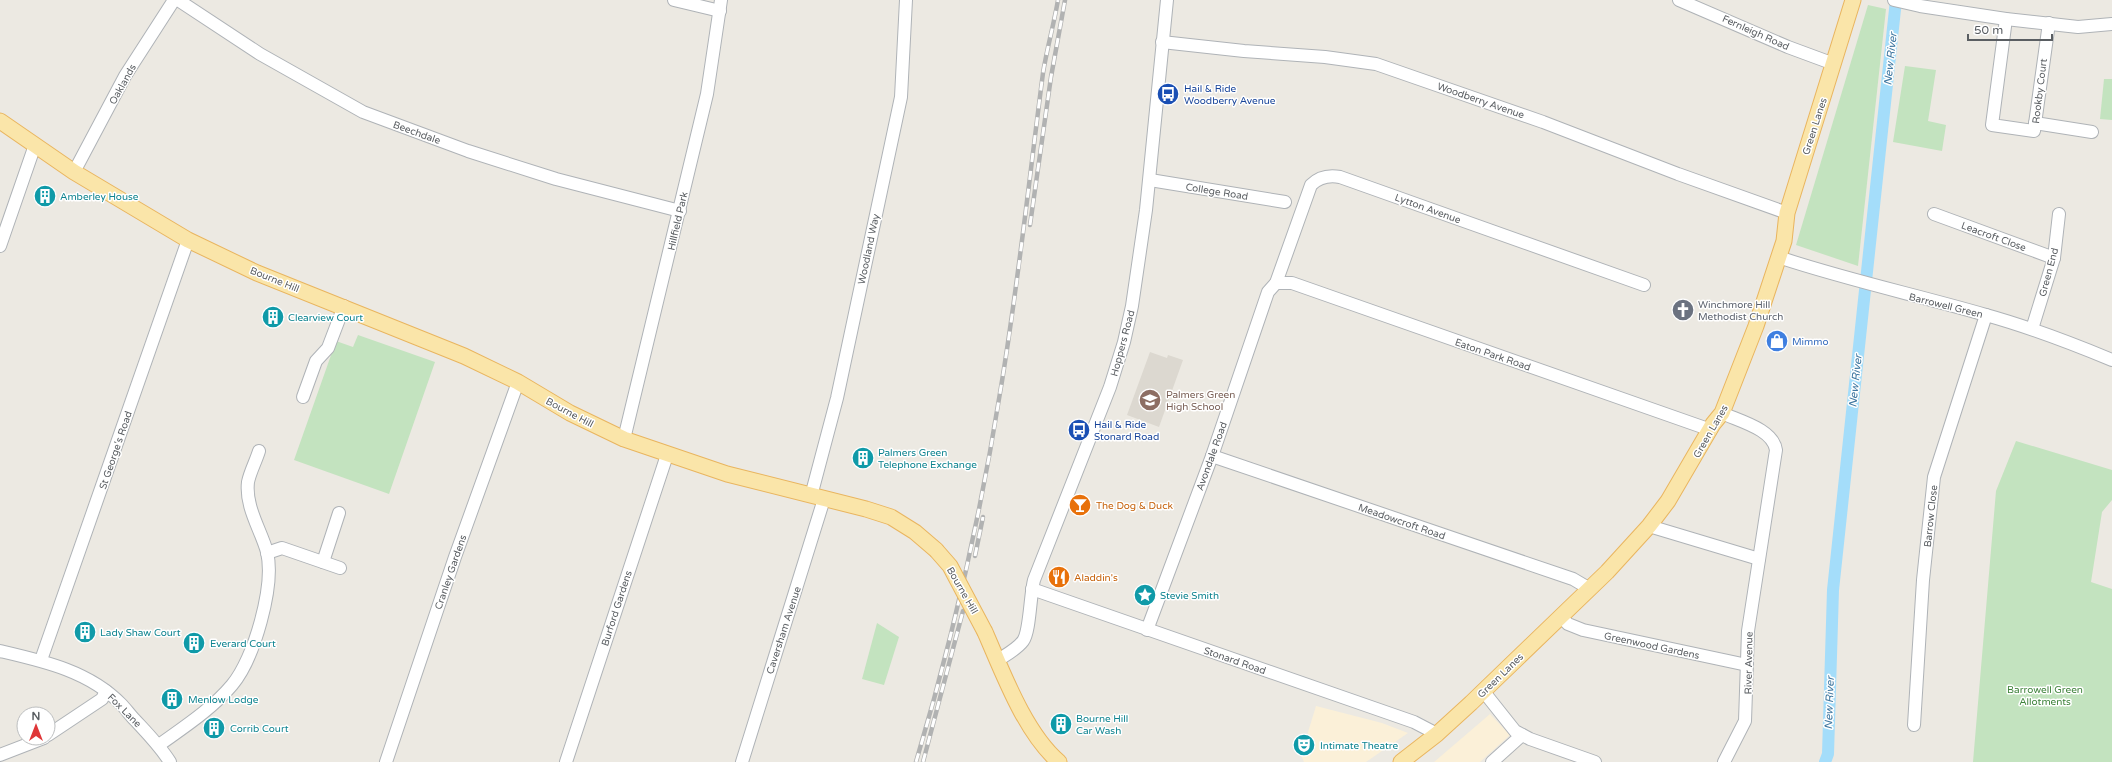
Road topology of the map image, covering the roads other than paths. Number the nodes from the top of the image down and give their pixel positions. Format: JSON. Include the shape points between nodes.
{"nodes":[{"id":1,"x":174,"y":0,"type":"edge"},
{"id":2,"x":178,"y":0,"type":"edge"},
{"id":3,"x":674,"y":0,"type":"edge"},
{"id":4,"x":906,"y":0,"type":"edge"},
{"id":5,"x":1168,"y":0,"type":"edge"},
{"id":6,"x":1679,"y":0,"type":"edge"},
{"id":7,"x":1853,"y":0,"type":"edge"},
{"id":8,"x":1894,"y":0,"type":"edge"},
{"id":9,"x":720,"y":5,"type":"edge"},
{"id":10,"x":2006,"y":19,"type":"junction"},
{"id":11,"x":2048,"y":23,"type":"junction"},
{"id":12,"x":2112,"y":24,"type":"edge"},
{"id":13,"x":1162,"y":42,"type":"junction"},
{"id":14,"x":1834,"y":64,"type":"junction"},
{"id":15,"x":0,"y":121,"type":"edge"},
{"id":16,"x":2035,"y":123,"type":"junction"},
{"id":17,"x":2092,"y":132,"type":"dead end"},
{"id":18,"x":35,"y":145,"type":"junction"},
{"id":19,"x":74,"y":172,"type":"junction"},
{"id":20,"x":1150,"y":180,"type":"junction"},
{"id":21,"x":1285,"y":202,"type":"dead end"},
{"id":22,"x":680,"y":211,"type":"junction"},
{"id":23,"x":1787,"y":213,"type":"junction"},
{"id":24,"x":1934,"y":214,"type":"dead end"},
{"id":25,"x":2059,"y":214,"type":"dead end"},
{"id":26,"x":188,"y":240,"type":"junction"},
{"id":27,"x":0,"y":246,"type":"edge"},
{"id":28,"x":1778,"y":257,"type":"junction"},
{"id":29,"x":2054,"y":258,"type":"junction"},
{"id":30,"x":1276,"y":283,"type":"junction"},
{"id":31,"x":1644,"y":286,"type":"dead end"},
{"id":32,"x":344,"y":306,"type":"junction"},
{"id":33,"x":1986,"y":315,"type":"junction"},
{"id":34,"x":2032,"y":329,"type":"junction"},
{"id":35,"x":2112,"y":360,"type":"edge"},
{"id":36,"x":518,"y":382,"type":"junction"},
{"id":37,"x":303,"y":397,"type":"dead end"},
{"id":38,"x":1722,"y":413,"type":"junction"},
{"id":39,"x":1710,"y":430,"type":"junction"},
{"id":40,"x":624,"y":439,"type":"junction"},
{"id":41,"x":259,"y":450,"type":"dead end"},
{"id":42,"x":666,"y":455,"type":"junction"},
{"id":43,"x":1212,"y":456,"type":"junction"},
{"id":44,"x":817,"y":497,"type":"junction"},
{"id":45,"x":339,"y":513,"type":"dead end"},
{"id":46,"x":1649,"y":526,"type":"junction"},
{"id":47,"x":267,"y":553,"type":"junction"},
{"id":48,"x":1759,"y":559,"type":"junction"},
{"id":49,"x":323,"y":562,"type":"junction"},
{"id":50,"x":340,"y":568,"type":"dead end"},
{"id":51,"x":1032,"y":589,"type":"junction"},
{"id":52,"x":1590,"y":589,"type":"junction"},
{"id":53,"x":1561,"y":617,"type":"junction"},
{"id":54,"x":1147,"y":630,"type":"junction"},
{"id":55,"x":0,"y":651,"type":"edge"},
{"id":56,"x":41,"y":660,"type":"junction"},
{"id":57,"x":998,"y":660,"type":"junction"},
{"id":58,"x":1747,"y":665,"type":"junction"},
{"id":59,"x":106,"y":691,"type":"junction"},
{"id":60,"x":1484,"y":692,"type":"junction"},
{"id":61,"x":1914,"y":725,"type":"dead end"},
{"id":62,"x":56,"y":730,"type":"edge"},
{"id":63,"x":1436,"y":734,"type":"junction"},
{"id":64,"x":1522,"y":735,"type":"junction"},
{"id":65,"x":23,"y":746,"type":"edge"},
{"id":66,"x":159,"y":746,"type":"junction"},
{"id":67,"x":0,"y":755,"type":"edge"},
{"id":68,"x":170,"y":762,"type":"edge"},
{"id":69,"x":386,"y":762,"type":"edge"},
{"id":70,"x":566,"y":762,"type":"edge"},
{"id":71,"x":742,"y":762,"type":"edge"},
{"id":72,"x":1059,"y":762,"type":"edge"},
{"id":73,"x":1401,"y":762,"type":"edge"},
{"id":74,"x":1492,"y":762,"type":"edge"},
{"id":75,"x":1595,"y":762,"type":"edge"},
{"id":76,"x":1724,"y":762,"type":"edge"}],
"edges":[{"from":1,"to":19,"type":"street","name":"Oaklands","via":[[125,76]]},
{"from":2,"to":22,"type":"street","name":"Beechdale","via":[[260,54],[363,112],[468,151],[556,179]]},
{"from":3,"to":9,"type":"street"},
{"from":4,"to":44,"type":"street","name":"Woodland Way","via":[[902,98]]},
{"from":5,"to":13,"type":"street","name":"Hoppers Road"},
{"from":6,"to":14,"type":"street","name":"Fernleigh Road"},
{"from":7,"to":14,"type":"main road","name":"Green Lanes"},
{"from":8,"to":10,"type":"street"},
{"from":9,"to":22,"type":"street","name":"Hillfield Park","via":[[707,94]]},
{"from":10,"to":11,"type":"street"},
{"from":10,"to":16,"type":"street","name":"Rookby Court","via":[[1992,125],[2034,131]]},
{"from":11,"to":12,"type":"street","via":[[2078,27]]},
{"from":11,"to":16,"type":"street","name":"Rookby Court"},
{"from":13,"to":20,"type":"street","name":"Hoppers Road"},
{"from":13,"to":23,"type":"street","name":"Woodberry Avenue","via":[[1376,64],[1542,122]]},
{"from":14,"to":23,"type":"main road","name":"Green Lanes"},
{"from":15,"to":18,"type":"main road","name":"Bourne Hill"},
{"from":16,"to":17,"type":"street"},
{"from":18,"to":19,"type":"main road","name":"Bourne Hill"},
{"from":18,"to":27,"type":"street"},
{"from":19,"to":26,"type":"main road","name":"Bourne Hill"},
{"from":20,"to":21,"type":"street","name":"College Road"},
{"from":20,"to":51,"type":"street","name":"Hoppers Road","via":[[1132,306],[1124,342],[1110,387]]},
{"from":22,"to":40,"type":"street","name":"Hillfield Park"},
{"from":23,"to":28,"type":"main road","name":"Green Lanes","via":[[1784,240]]},
{"from":24,"to":29,"type":"street","name":"Leacroft Close"},
{"from":25,"to":29,"type":"street","name":"Green End"},
{"from":26,"to":32,"type":"main road","name":"Bourne Hill","via":[[257,273]]},
{"from":26,"to":56,"type":"street","name":"St George's Road"},
{"from":28,"to":33,"type":"street","name":"Barrowell Green","via":[[1877,287]]},
{"from":28,"to":38,"type":"main road","name":"Green Lanes","via":[[1748,349]]},
{"from":29,"to":34,"type":"street","name":"Green End"},
{"from":30,"to":31,"type":"street","name":"Lytton Avenue","via":[[1311,186],[1320,178],[1338,176]]},
{"from":30,"to":39,"type":"street","name":"Eaton Park Road","via":[[1292,283]]},
{"from":30,"to":43,"type":"street","name":"Avondale Road","via":[[1268,292]]},
{"from":32,"to":36,"type":"main road","name":"Bourne Hill","via":[[464,356]]},
{"from":32,"to":37,"type":"street","via":[[328,348],[316,361]]},
{"from":33,"to":34,"type":"street","name":"Barrowell Green"},
{"from":33,"to":61,"type":"street","name":"Barrow Close","via":[[1934,477],[1922,580]]},
{"from":34,"to":35,"type":"street","name":"Barrowell Green"},
{"from":36,"to":40,"type":"main road","name":"Bourne Hill","via":[[570,413]]},
{"from":36,"to":69,"type":"street","name":"Cranley Gardens","via":[[455,556]]},
{"from":38,"to":39,"type":"main road","name":"Green Lanes"},
{"from":38,"to":48,"type":"street","name":"River Avenue","via":[[1761,431],[1775,443],[1776,457]]},
{"from":39,"to":46,"type":"main road","name":"Green Lanes","via":[[1668,502]]},
{"from":40,"to":42,"type":"main road","name":"Bourne Hill"},
{"from":41,"to":47,"type":"street","via":[[248,483],[250,508]]},
{"from":42,"to":44,"type":"main road","name":"Bourne Hill"},
{"from":42,"to":70,"type":"street","name":"Burford Gardens"},
{"from":43,"to":52,"type":"street","name":"Meadowcroft Road","via":[[1573,580]]},
{"from":43,"to":54,"type":"street","name":"Avondale Road"},
{"from":44,"to":57,"type":"main road","name":"Bourne Hill","bridge":true,"via":[[891,517],[915,532],[936,550],[950,566],[986,632]]},
{"from":44,"to":71,"type":"street","name":"Caversham Avenue"},
{"from":45,"to":49,"type":"street"},
{"from":46,"to":48,"type":"street"},
{"from":46,"to":52,"type":"main road","name":"Green Lanes"},
{"from":47,"to":49,"type":"street","via":[[282,548]]},
{"from":47,"to":66,"type":"street","via":[[270,574],[267,596],[258,630],[233,684],[214,703]]},
{"from":48,"to":58,"type":"street","name":"River Avenue","via":[[1748,631]]},
{"from":49,"to":50,"type":"street"},
{"from":51,"to":54,"type":"street","name":"Stonard Road"},
{"from":51,"to":57,"type":"street","name":"Hoppers Road","via":[[1026,637],[1022,643]]},
{"from":52,"to":53,"type":"main road","name":"Green Lanes"},
{"from":53,"to":58,"type":"street","name":"Greenwood Gardens","via":[[1572,626],[1583,630]]},
{"from":53,"to":60,"type":"main road","name":"Green Lanes"},
{"from":54,"to":63,"type":"street","name":"Stonard Road","via":[[1414,722]]},
{"from":55,"to":56,"type":"street","name":"Fox Lane"},
{"from":56,"to":59,"type":"street","name":"Fox Lane","via":[[80,675]]},
{"from":57,"to":72,"type":"main road","name":"Bourne Hill","via":[[1027,720],[1046,750]]},
{"from":58,"to":76,"type":"street","name":"River Avenue","via":[[1745,721]]},
{"from":59,"to":62,"type":"street","via":[[102,699]]},
{"from":59,"to":66,"type":"street","name":"Fox Lane","via":[[122,704]]},
{"from":60,"to":63,"type":"main road","name":"Green Lanes"},
{"from":60,"to":64,"type":"street","via":[[1507,722]]},
{"from":63,"to":73,"type":"main road","name":"Green Lanes"},
{"from":64,"to":74,"type":"street"},
{"from":64,"to":75,"type":"street"},
{"from":65,"to":67,"type":"street"},
{"from":66,"to":68,"type":"street","name":"Fox Lane"}]}
